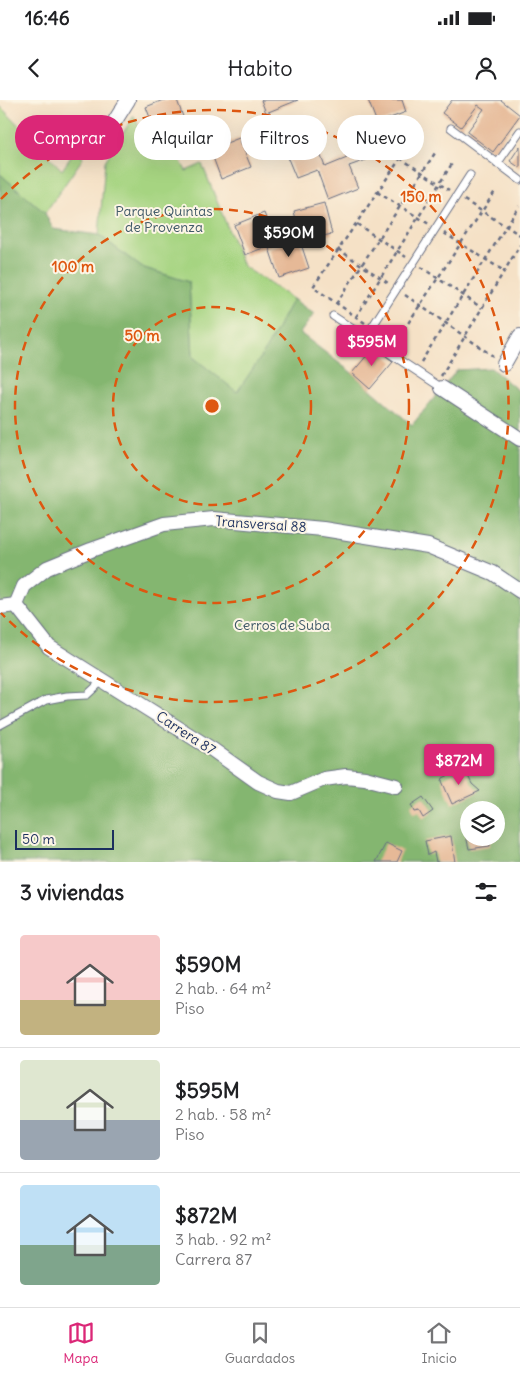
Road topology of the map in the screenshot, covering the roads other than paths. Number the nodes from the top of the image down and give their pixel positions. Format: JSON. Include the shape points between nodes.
{"nodes":[{"id":1,"x":128,"y":100,"type":"edge"},
{"id":2,"x":118,"y":115,"type":"edge"},
{"id":3,"x":451,"y":128,"type":"dead end"},
{"id":4,"x":520,"y":131,"type":"edge"},
{"id":5,"x":497,"y":164,"type":"junction"},
{"id":6,"x":470,"y":175,"type":"dead end"},
{"id":7,"x":520,"y":180,"type":"edge"},
{"id":8,"x":333,"y":316,"type":"dead end"},
{"id":9,"x":520,"y":336,"type":"edge"},
{"id":10,"x":365,"y":338,"type":"junction"},
{"id":11,"x":504,"y":364,"type":"road end"},
{"id":12,"x":439,"y":386,"type":"joint"},
{"id":13,"x":520,"y":438,"type":"edge"},
{"id":14,"x":520,"y":591,"type":"edge"},
{"id":15,"x":16,"y":605,"type":"junction"},
{"id":16,"x":0,"y":607,"type":"edge"},
{"id":17,"x":103,"y":680,"type":"junction"},
{"id":18,"x":0,"y":724,"type":"edge"},
{"id":19,"x":396,"y":786,"type":"dead end"}],
"edges":[{"from":1,"to":2,"type":"street"},
{"from":3,"to":5,"type":"lane"},
{"from":4,"to":5,"type":"lane"},
{"from":5,"to":7,"type":"lane"},
{"from":6,"to":10,"type":"lane"},
{"from":8,"to":10,"type":"lane"},
{"from":9,"to":11,"type":"street"},
{"from":10,"to":12,"type":"lane"},
{"from":12,"to":13,"type":"street"},
{"from":14,"to":15,"type":"street","name":"Transversal 88","via":[[493,573],[428,546],[323,529],[214,520],[164,524],[47,568],[24,586]]},
{"from":15,"to":16,"type":"street"},
{"from":15,"to":17,"type":"street","name":"Carrera 87","via":[[49,647]]},
{"from":17,"to":18,"type":"lane","via":[[87,695],[46,700]]},
{"from":17,"to":19,"type":"street","name":"Carrera 87","via":[[258,782],[278,791],[291,793],[324,779],[346,776]]}]}
